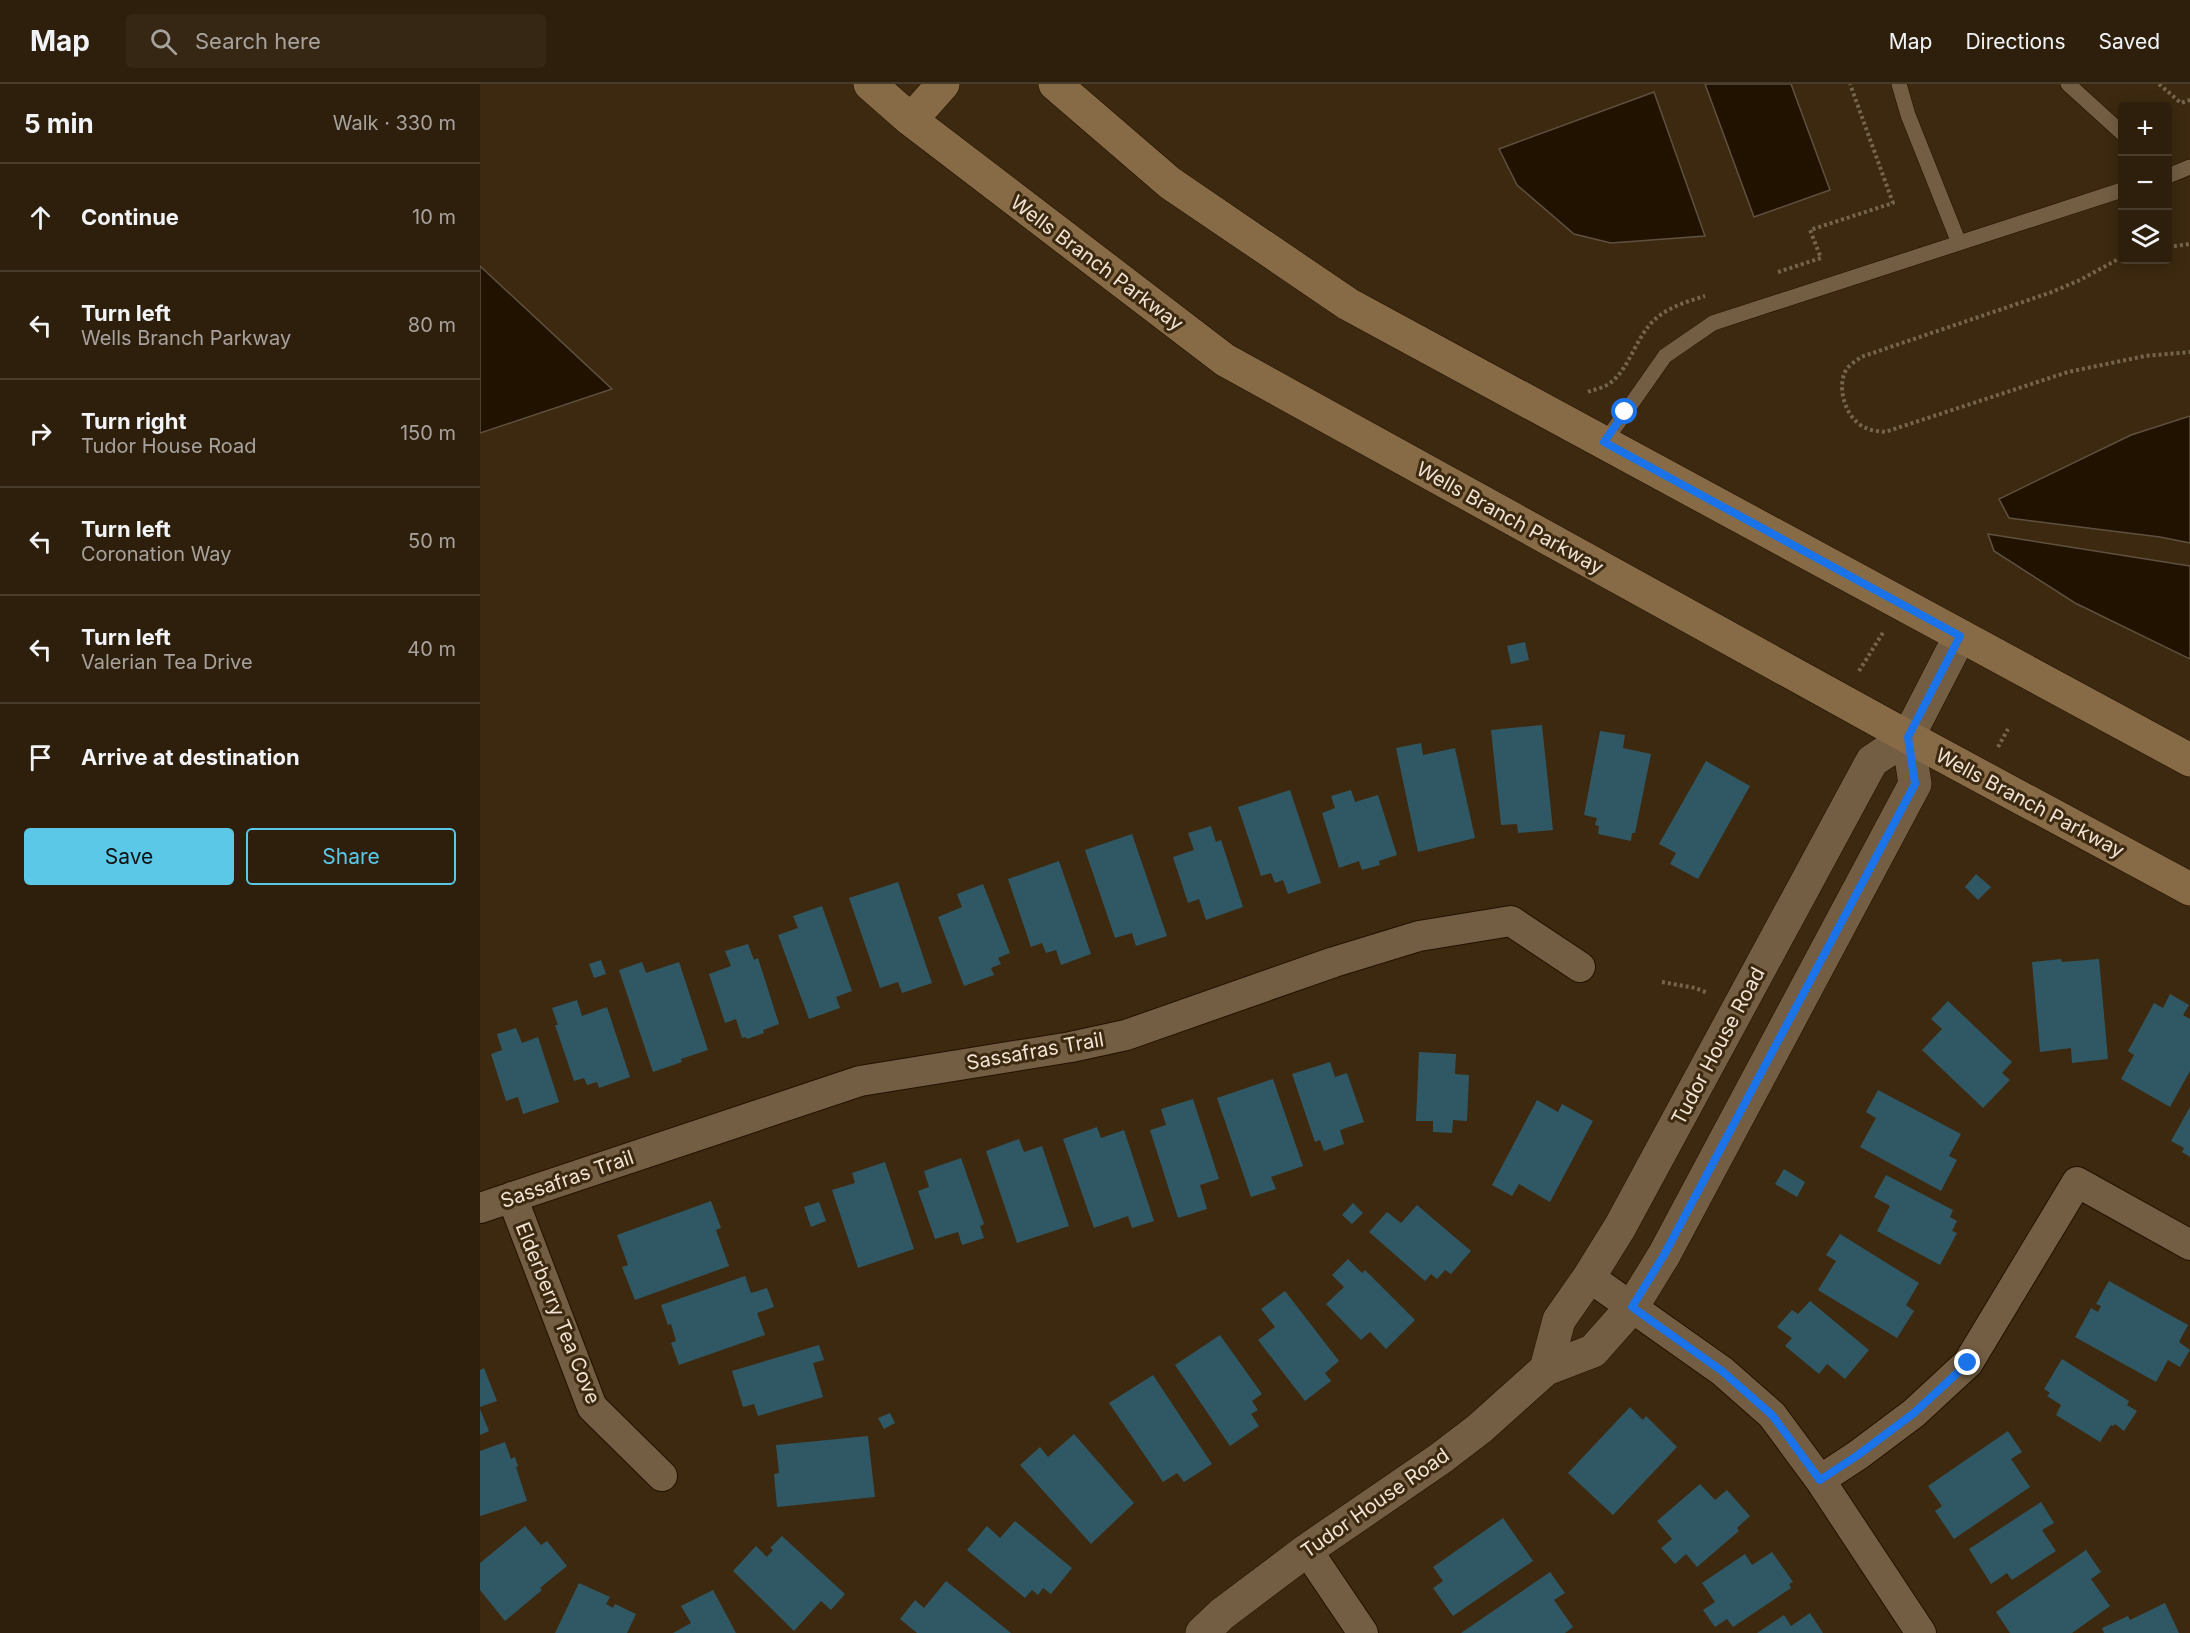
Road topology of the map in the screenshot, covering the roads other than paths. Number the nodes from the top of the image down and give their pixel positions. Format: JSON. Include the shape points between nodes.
{"nodes":[{"id":1,"x":870,"y":84,"type":"edge"},
{"id":2,"x":943,"y":84,"type":"edge"},
{"id":3,"x":1055,"y":84,"type":"edge"},
{"id":4,"x":1899,"y":84,"type":"edge"},
{"id":5,"x":2068,"y":84,"type":"edge"},
{"id":6,"x":911,"y":120,"type":"junction"},
{"id":7,"x":2118,"y":129,"type":"edge"},
{"id":8,"x":2190,"y":167,"type":"edge"},
{"id":9,"x":2172,"y":174,"type":"edge"},
{"id":10,"x":2118,"y":191,"type":"edge"},
{"id":11,"x":1959,"y":243,"type":"junction"},
{"id":12,"x":1604,"y":442,"type":"junction"},
{"id":13,"x":1960,"y":636,"type":"junction"},
{"id":14,"x":1908,"y":737,"type":"junction"},
{"id":15,"x":2190,"y":760,"type":"edge"},
{"id":16,"x":2190,"y":890,"type":"edge"},
{"id":17,"x":1580,"y":967,"type":"dead end"},
{"id":18,"x":512,"y":1197,"type":"junction"},
{"id":19,"x":480,"y":1208,"type":"edge"},
{"id":20,"x":2190,"y":1245,"type":"edge"},
{"id":21,"x":1589,"y":1277,"type":"junction"},
{"id":22,"x":1632,"y":1307,"type":"junction"},
{"id":23,"x":1546,"y":1369,"type":"junction"},
{"id":24,"x":662,"y":1476,"type":"dead end"},
{"id":25,"x":1820,"y":1480,"type":"junction"},
{"id":26,"x":1307,"y":1550,"type":"junction"},
{"id":27,"x":1202,"y":1633,"type":"edge"},
{"id":28,"x":1363,"y":1633,"type":"edge"},
{"id":29,"x":1921,"y":1633,"type":"edge"}],
"edges":[{"from":1,"to":6,"type":"main road","name":"Wells Branch Parkway"},
{"from":2,"to":6,"type":"main road"},
{"from":3,"to":12,"type":"main road","via":[[1170,183],[1348,304]]},
{"from":4,"to":11,"type":"lane"},
{"from":5,"to":7,"type":"lane"},
{"from":6,"to":14,"type":"main road","name":"Wells Branch Parkway","via":[[1226,360]]},
{"from":8,"to":9,"type":"lane"},
{"from":10,"to":11,"type":"lane"},
{"from":11,"to":12,"type":"lane","via":[[1713,323],[1665,356]]},
{"from":12,"to":13,"type":"main road"},
{"from":13,"to":14,"type":"street","name":"Tudor House Road"},
{"from":13,"to":15,"type":"main road"},
{"from":14,"to":16,"type":"main road","name":"Wells Branch Parkway"},
{"from":14,"to":21,"type":"street","name":"Tudor House Road","via":[[1872,761],[1620,1227]]},
{"from":14,"to":22,"type":"street","name":"Tudor House Road","via":[[1915,784],[1670,1244]]},
{"from":17,"to":18,"type":"street","name":"Sassafras Trail","via":[[1511,921],[1419,936],[1126,1035],[860,1081]]},
{"from":18,"to":19,"type":"street","name":"Sassafras Trail"},
{"from":18,"to":24,"type":"street","name":"Elderberry Tea Cove","via":[[592,1407]]},
{"from":20,"to":25,"type":"street","via":[[2077,1182],[1968,1363],[1914,1413]]},
{"from":21,"to":22,"type":"street"},
{"from":21,"to":23,"type":"street","name":"Tudor House Road","via":[[1558,1320]]},
{"from":22,"to":23,"type":"street","name":"Tudor House Road","via":[[1593,1351]]},
{"from":22,"to":25,"type":"street","via":[[1722,1371],[1772,1415]]},
{"from":23,"to":26,"type":"street","name":"Tudor House Road","via":[[1479,1429]]},
{"from":25,"to":29,"type":"street"},
{"from":26,"to":27,"type":"street","name":"Tudor House Road"},
{"from":26,"to":28,"type":"street"}]}
